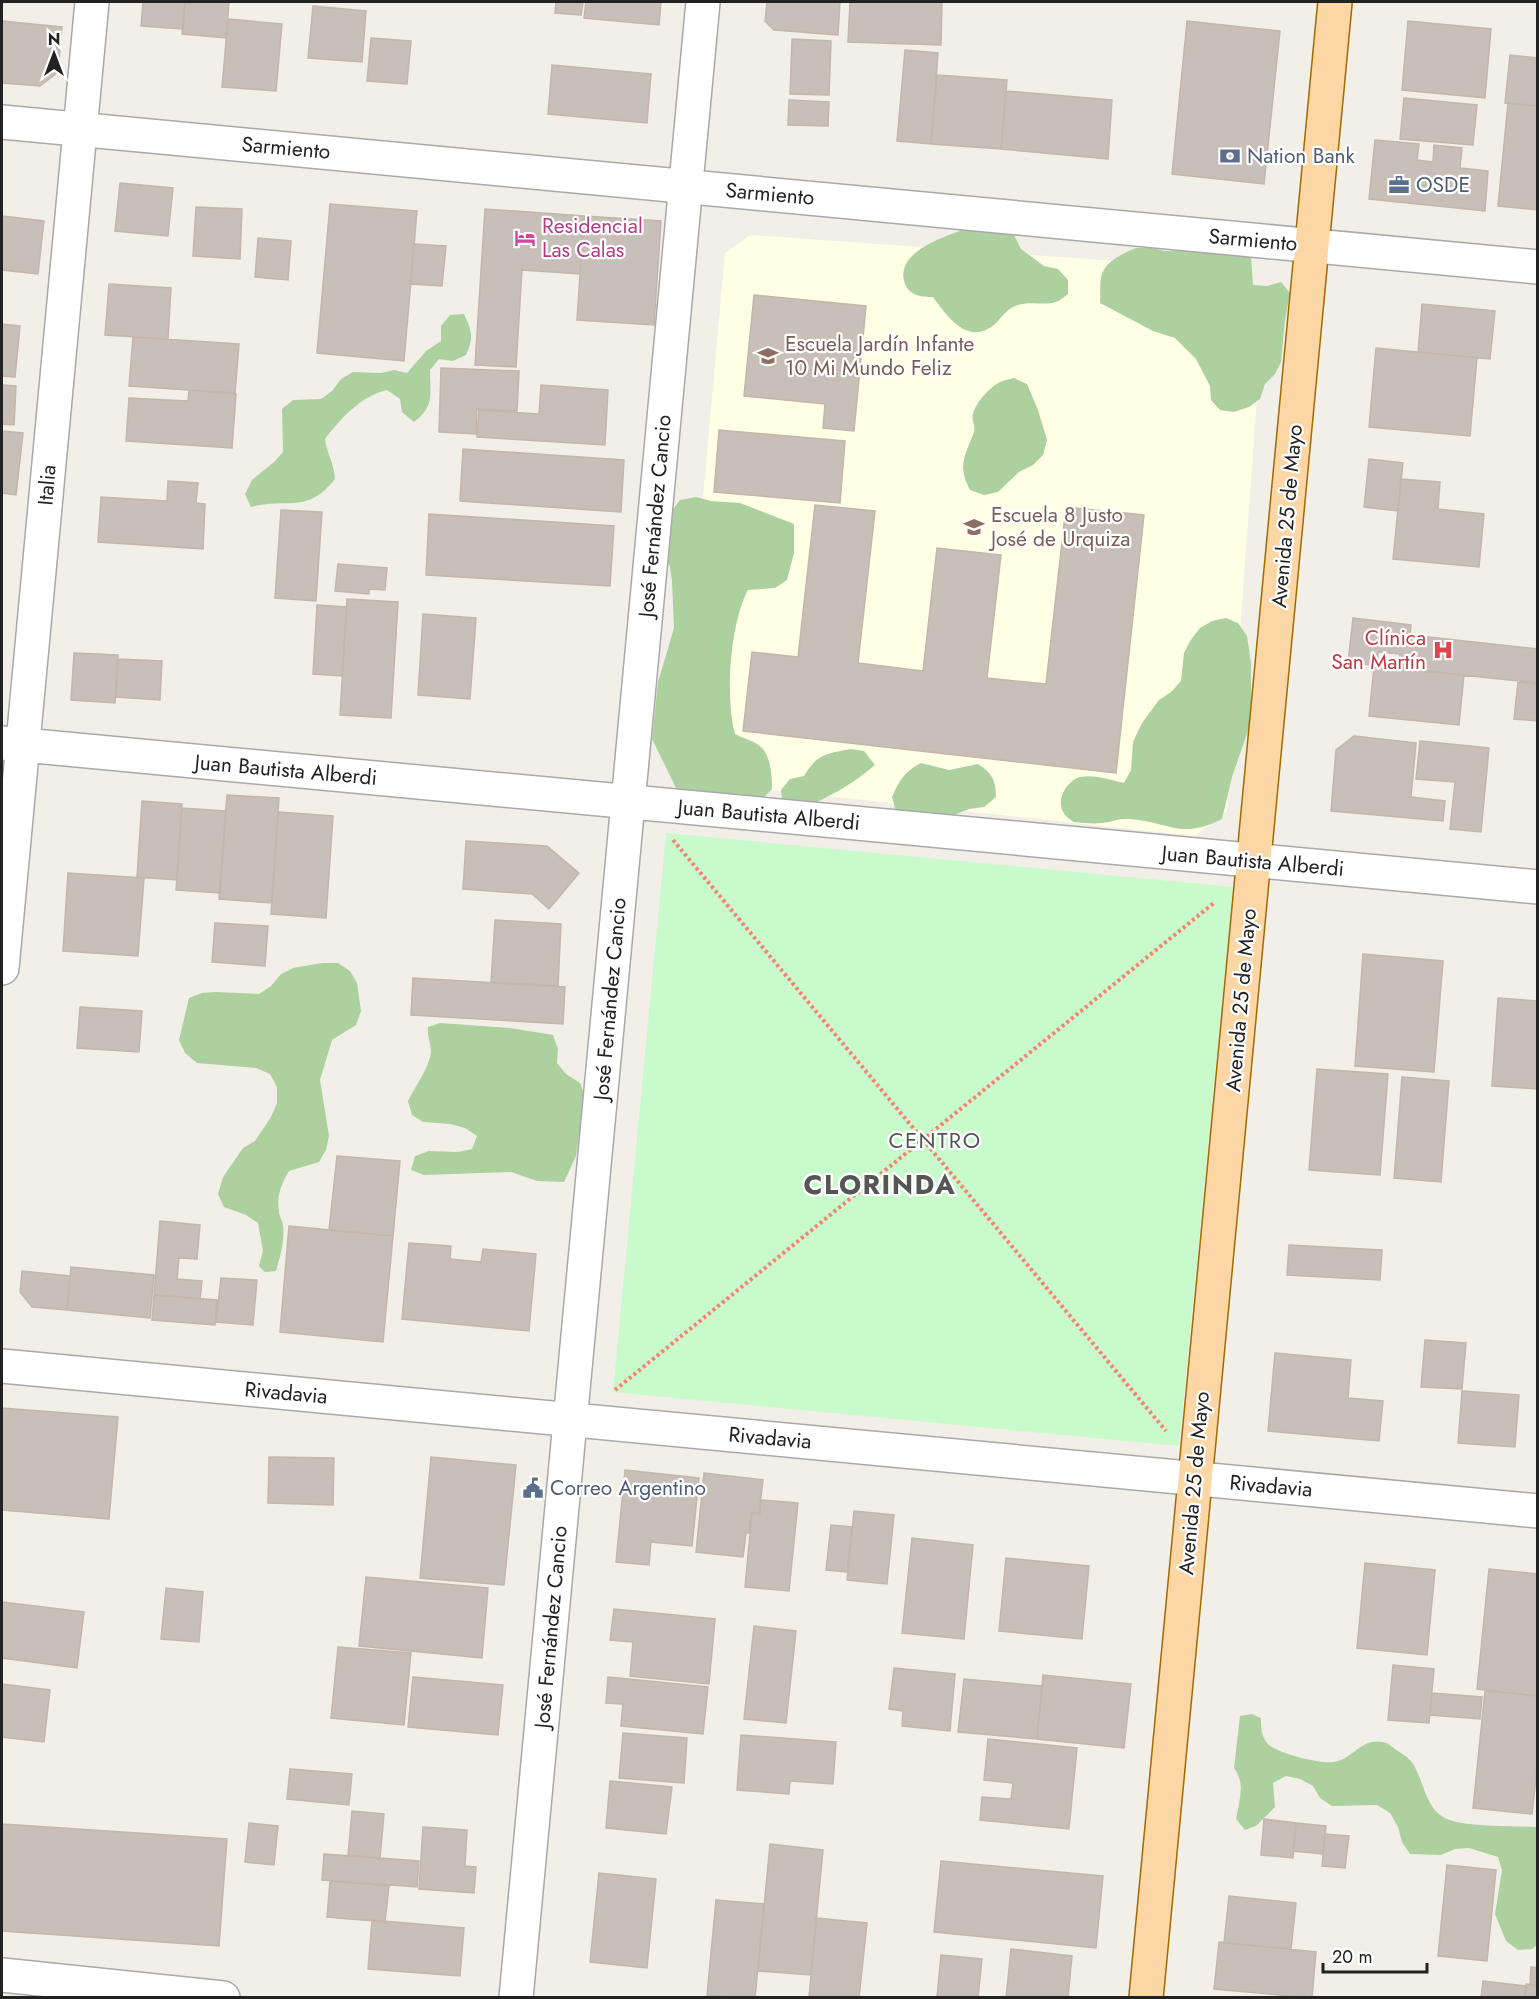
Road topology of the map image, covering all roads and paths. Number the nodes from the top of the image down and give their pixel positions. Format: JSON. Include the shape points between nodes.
{"nodes":[{"id":1,"x":92,"y":2,"type":"edge"},
{"id":2,"x":703,"y":2,"type":"edge"},
{"id":3,"x":1335,"y":2,"type":"edge"},
{"id":4,"x":2,"y":122,"type":"edge"},
{"id":5,"x":80,"y":129,"type":"junction"},
{"id":6,"x":686,"y":186,"type":"junction"},
{"id":7,"x":1312,"y":245,"type":"junction"},
{"id":8,"x":1538,"y":267,"type":"edge"},
{"id":9,"x":12,"y":744,"type":"edge"},
{"id":10,"x":628,"y":802,"type":"junction"},
{"id":11,"x":666,"y":833,"type":"dead end"},
{"id":12,"x":1254,"y":861,"type":"junction"},
{"id":13,"x":1538,"y":887,"type":"edge"},
{"id":14,"x":1215,"y":902,"type":"dead end"},
{"id":15,"x":2,"y":968,"type":"edge"},
{"id":16,"x":923,"y":1140,"type":"junction"},
{"id":17,"x":2,"y":1366,"type":"edge"},
{"id":18,"x":613,"y":1392,"type":"dead end"},
{"id":19,"x":570,"y":1420,"type":"junction"},
{"id":20,"x":1172,"y":1437,"type":"dead end"},
{"id":21,"x":1195,"y":1478,"type":"junction"},
{"id":22,"x":1538,"y":1511,"type":"edge"},
{"id":23,"x":2,"y":1975,"type":"edge"},
{"id":24,"x":223,"y":1998,"type":"edge"},
{"id":25,"x":516,"y":1998,"type":"edge"},
{"id":26,"x":1146,"y":1998,"type":"edge"}],
"edges":[{"from":1,"to":5,"type":"street","name":"Italia"},
{"from":2,"to":6,"type":"street","name":"José Fernández Cancio"},
{"from":3,"to":7,"type":"main road","name":"Avenida 25 de Mayo"},
{"from":4,"to":5,"type":"street","name":"Sarmiento"},
{"from":5,"to":6,"type":"street","name":"Sarmiento"},
{"from":5,"to":9,"type":"street","name":"Italia"},
{"from":6,"to":7,"type":"street","name":"Sarmiento"},
{"from":6,"to":10,"type":"street","name":"José Fernández Cancio"},
{"from":7,"to":8,"type":"street","name":"Sarmiento"},
{"from":7,"to":12,"type":"main road","name":"Avenida 25 de Mayo"},
{"from":9,"to":10,"type":"street","name":"Juan Bautista Alberdi"},
{"from":9,"to":15,"type":"street","name":"Italia"},
{"from":10,"to":12,"type":"street","name":"Juan Bautista Alberdi"},
{"from":10,"to":19,"type":"street","name":"José Fernández Cancio"},
{"from":11,"to":16,"type":"path"},
{"from":12,"to":13,"type":"street","name":"Juan Bautista Alberdi"},
{"from":12,"to":21,"type":"main road","name":"Avenida 25 de Mayo"},
{"from":14,"to":16,"type":"path"},
{"from":16,"to":18,"type":"path"},
{"from":16,"to":20,"type":"path"},
{"from":17,"to":19,"type":"street","name":"Rivadavia"},
{"from":19,"to":21,"type":"street","name":"Rivadavia"},
{"from":19,"to":25,"type":"street","name":"José Fernández Cancio"},
{"from":21,"to":22,"type":"street","name":"Rivadavia"},
{"from":21,"to":26,"type":"main road","name":"Avenida 25 de Mayo"},
{"from":23,"to":24,"type":"street"}]}
